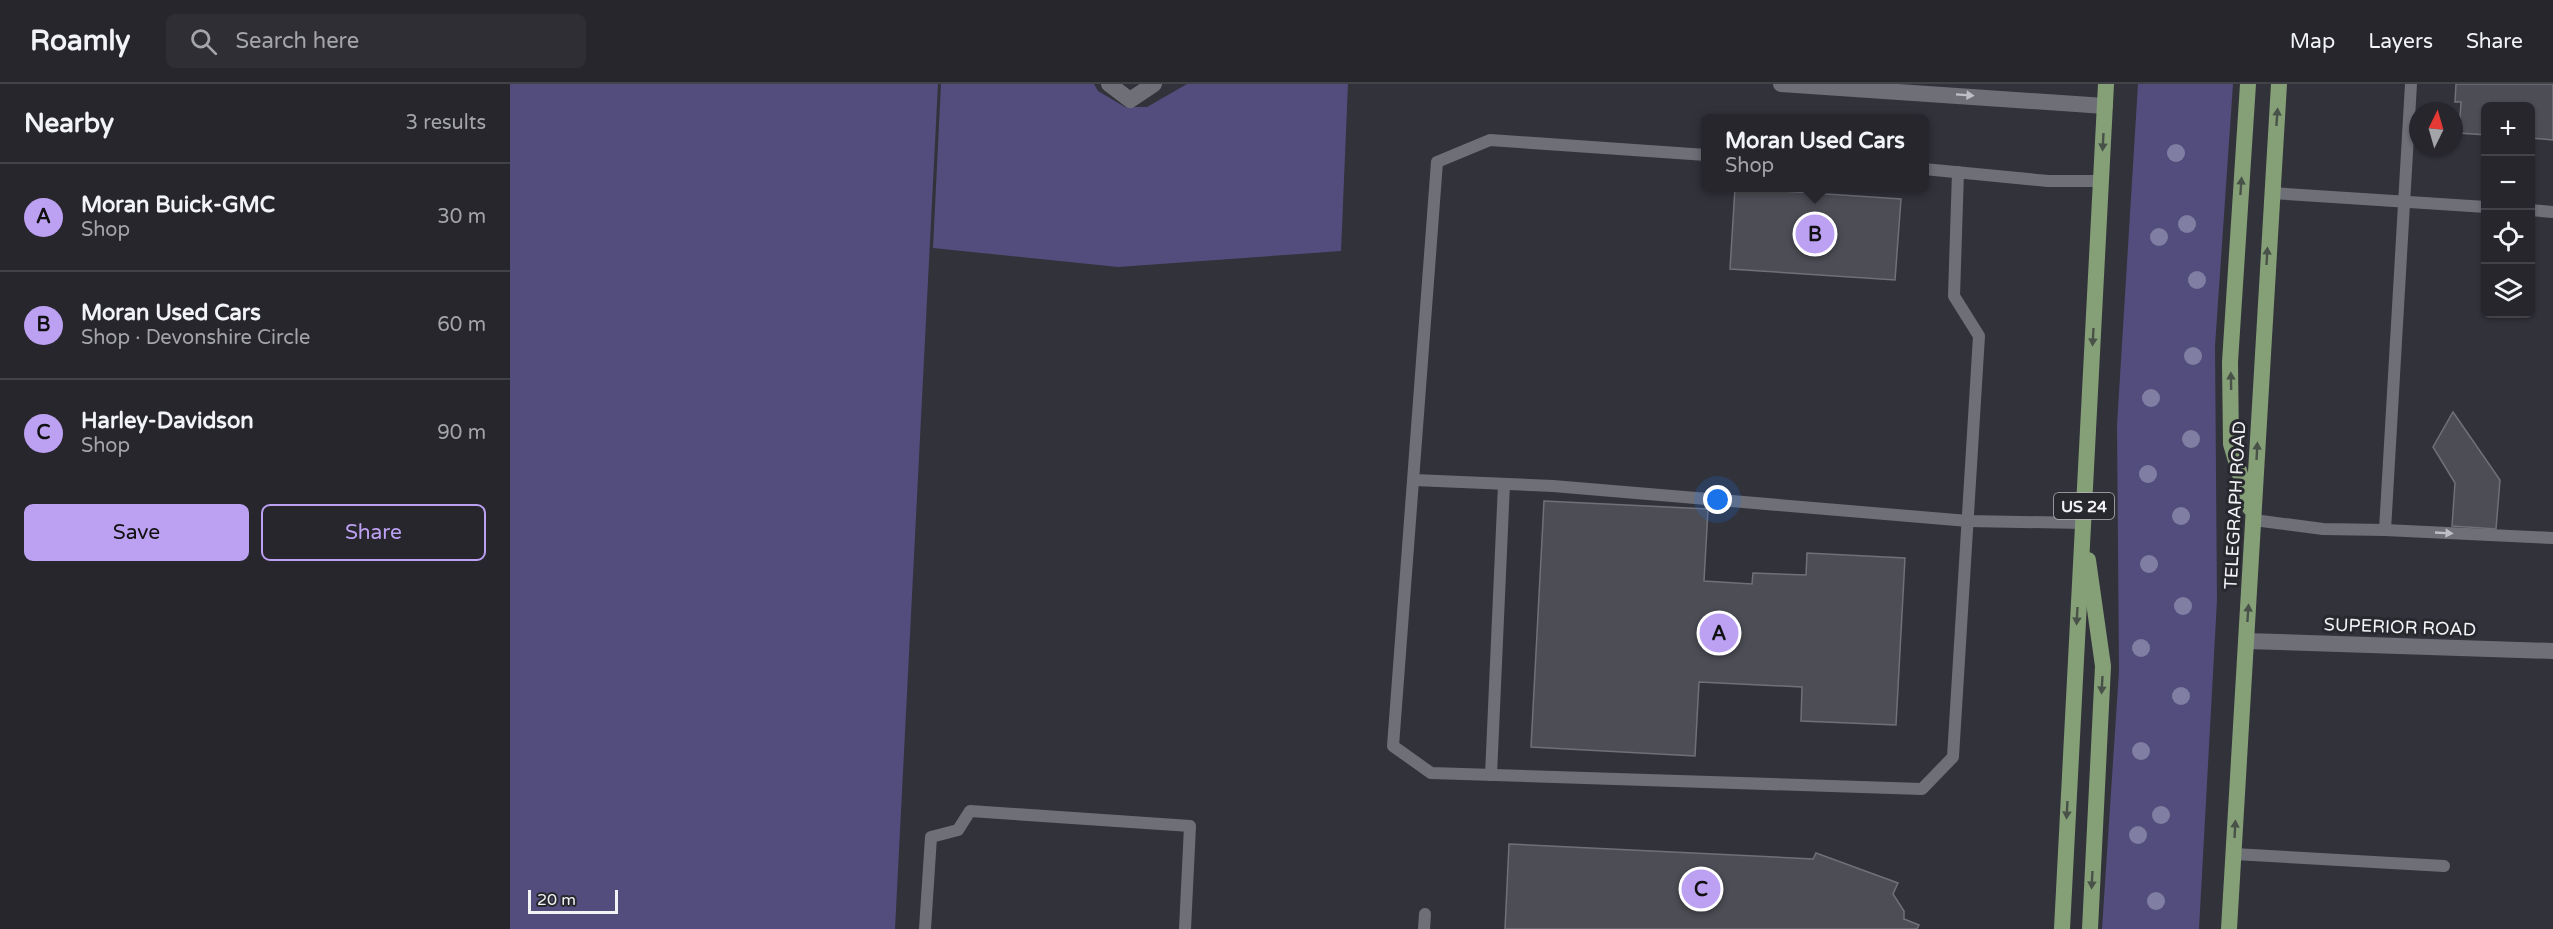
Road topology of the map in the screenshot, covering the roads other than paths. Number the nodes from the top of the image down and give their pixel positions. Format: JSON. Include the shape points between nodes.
{"nodes":[{"id":1,"x":1109,"y":84,"type":"edge"},
{"id":2,"x":1154,"y":84,"type":"edge"},
{"id":3,"x":1781,"y":84,"type":"edge"},
{"id":4,"x":2106,"y":84,"type":"edge"},
{"id":5,"x":2248,"y":84,"type":"edge"},
{"id":6,"x":2279,"y":84,"type":"edge"},
{"id":7,"x":2411,"y":84,"type":"edge"},
{"id":8,"x":2105,"y":106,"type":"junction"},
{"id":9,"x":1701,"y":154,"type":"edge"},
{"id":10,"x":1929,"y":169,"type":"edge"},
{"id":11,"x":1958,"y":172,"type":"junction"},
{"id":12,"x":2101,"y":181,"type":"junction"},
{"id":13,"x":2271,"y":193,"type":"junction"},
{"id":14,"x":2406,"y":201,"type":"junction"},
{"id":15,"x":2481,"y":207,"type":"edge"},
{"id":16,"x":2535,"y":210,"type":"edge"},
{"id":17,"x":2553,"y":212,"type":"edge"},
{"id":18,"x":1414,"y":480,"type":"junction"},
{"id":19,"x":1504,"y":484,"type":"junction"},
{"id":20,"x":2254,"y":520,"type":"junction"},
{"id":21,"x":1968,"y":521,"type":"junction"},
{"id":22,"x":2083,"y":523,"type":"junction"},
{"id":23,"x":2385,"y":530,"type":"junction"},
{"id":24,"x":2552,"y":538,"type":"edge"},
{"id":25,"x":2246,"y":641,"type":"junction"},
{"id":26,"x":2553,"y":651,"type":"edge"},
{"id":27,"x":1491,"y":775,"type":"junction"},
{"id":28,"x":2234,"y":854,"type":"junction"},
{"id":29,"x":2444,"y":866,"type":"dead end"},
{"id":30,"x":1425,"y":914,"type":"dead end"},
{"id":31,"x":925,"y":929,"type":"edge"},
{"id":32,"x":1185,"y":929,"type":"edge"},
{"id":33,"x":1424,"y":929,"type":"edge"},
{"id":34,"x":2062,"y":929,"type":"edge"},
{"id":35,"x":2090,"y":929,"type":"edge"},
{"id":36,"x":2229,"y":929,"type":"edge"}],
"edges":[{"from":1,"to":2,"type":"street","via":[[1130,100]]},
{"from":3,"to":8,"type":"street","one_way":true},
{"from":4,"to":8,"type":"main road","number":"US 24"},
{"from":20,"to":5,"type":"main road","one_way":true,"via":[[2231,444],[2233,307]]},
{"from":13,"to":6,"type":"main road","name":"TELEGRAPH ROAD","one_way":true},
{"from":7,"to":14,"type":"lane"},
{"from":8,"to":12,"type":"main road","number":"US 24","one_way":true},
{"from":9,"to":18,"type":"lane","via":[[1490,140],[1437,162]]},
{"from":10,"to":11,"type":"lane"},
{"from":11,"to":12,"type":"lane","via":[[2048,181]]},
{"from":11,"to":21,"type":"lane","via":[[1954,296],[1979,336]]},
{"from":12,"to":22,"type":"main road","number":"US 24","one_way":true},
{"from":13,"to":14,"type":"lane"},
{"from":20,"to":13,"type":"main road","name":"TELEGRAPH ROAD","one_way":true},
{"from":14,"to":15,"type":"lane"},
{"from":14,"to":23,"type":"lane"},
{"from":16,"to":17,"type":"lane"},
{"from":18,"to":19,"type":"lane"},
{"from":18,"to":27,"type":"lane","via":[[1393,746],[1431,773]]},
{"from":19,"to":21,"type":"lane"},
{"from":19,"to":27,"type":"lane"},
{"from":20,"to":23,"type":"lane","via":[[2324,529]]},
{"from":25,"to":20,"type":"main road","name":"TELEGRAPH ROAD","one_way":true},
{"from":21,"to":22,"type":"lane"},
{"from":21,"to":27,"type":"lane","via":[[1953,757],[1922,789]]},
{"from":22,"to":34,"type":"main road","number":"US 24","one_way":true},
{"from":22,"to":35,"type":"main road","one_way":true,"via":[[2103,666]]},
{"from":23,"to":24,"type":"lane","one_way":true},
{"from":25,"to":26,"type":"street","name":"SUPERIOR ROAD"},
{"from":28,"to":25,"type":"main road","name":"TELEGRAPH ROAD","one_way":true},
{"from":28,"to":29,"type":"lane"},
{"from":28,"to":36,"type":"main road","name":"TELEGRAPH ROAD"},
{"from":30,"to":33,"type":"lane"},
{"from":31,"to":32,"type":"lane","via":[[931,837],[958,830],[970,811],[1190,826]]}]}
